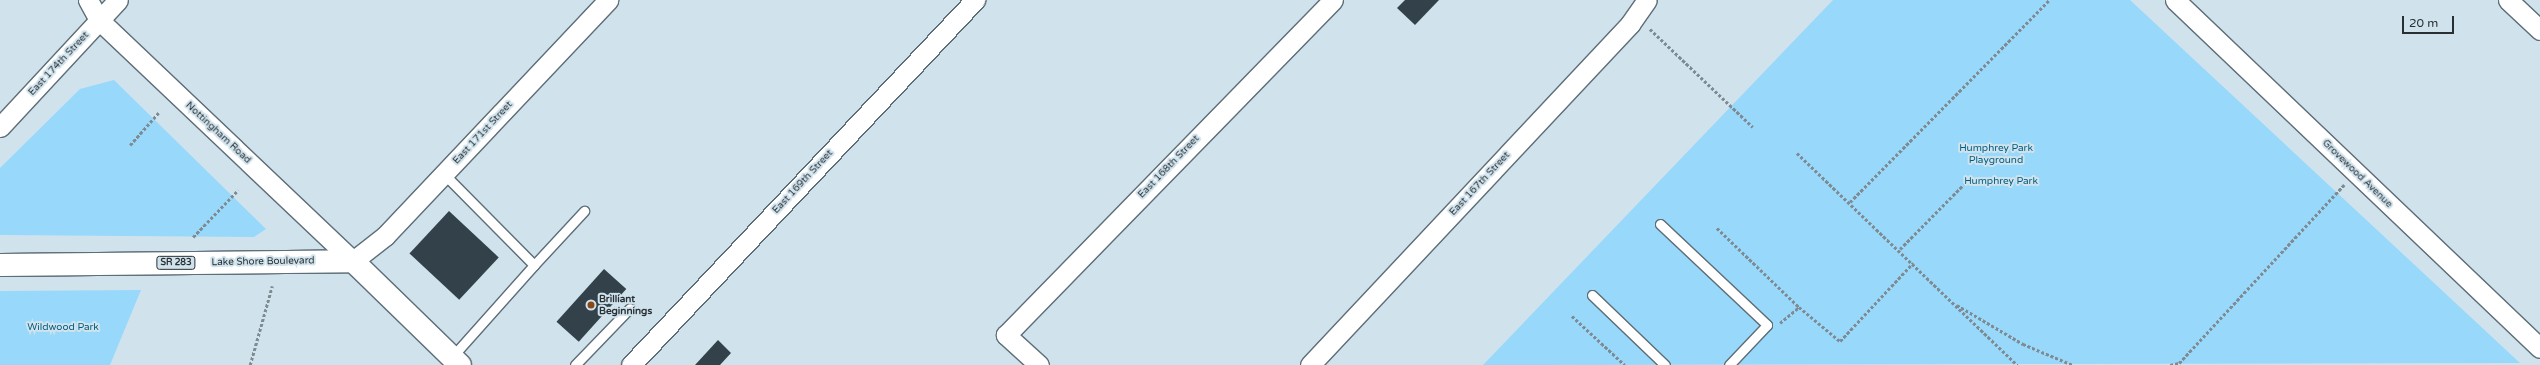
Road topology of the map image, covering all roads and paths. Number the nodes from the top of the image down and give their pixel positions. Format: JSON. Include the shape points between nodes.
{"nodes":[{"id":1,"x":88,"y":0,"type":"edge"},
{"id":2,"x":118,"y":0,"type":"edge"},
{"id":3,"x":608,"y":0,"type":"edge"},
{"id":4,"x":975,"y":0,"type":"edge"},
{"id":5,"x":1333,"y":0,"type":"edge"},
{"id":6,"x":2049,"y":0,"type":"edge"},
{"id":7,"x":2175,"y":0,"type":"edge"},
{"id":8,"x":2508,"y":0,"type":"edge"},
{"id":9,"x":1640,"y":2,"type":"edge"},
{"id":10,"x":99,"y":20,"type":"junction"},
{"id":11,"x":1650,"y":29,"type":"dead end"},
{"id":12,"x":2540,"y":30,"type":"edge"},
{"id":13,"x":160,"y":111,"type":"dead end"},
{"id":14,"x":0,"y":127,"type":"edge"},
{"id":15,"x":1753,"y":127,"type":"dead end"},
{"id":16,"x":130,"y":146,"type":"dead end"},
{"id":17,"x":1797,"y":153,"type":"dead end"},
{"id":18,"x":2356,"y":172,"type":"junction"},
{"id":19,"x":444,"y":174,"type":"junction"},
{"id":20,"x":1970,"y":178,"type":"dead end"},
{"id":21,"x":238,"y":190,"type":"dead end"},
{"id":22,"x":1850,"y":202,"type":"junction"},
{"id":23,"x":584,"y":212,"type":"dead end"},
{"id":24,"x":1660,"y":224,"type":"dead end"},
{"id":25,"x":1717,"y":228,"type":"dead end"},
{"id":26,"x":193,"y":237,"type":"dead end"},
{"id":27,"x":1900,"y":249,"type":"junction"},
{"id":28,"x":353,"y":261,"type":"junction"},
{"id":29,"x":1913,"y":263,"type":"junction"},
{"id":30,"x":0,"y":265,"type":"edge"},
{"id":31,"x":534,"y":265,"type":"junction"},
{"id":32,"x":272,"y":286,"type":"dead end"},
{"id":33,"x":1592,"y":295,"type":"dead end"},
{"id":34,"x":1951,"y":302,"type":"junction"},
{"id":35,"x":1799,"y":307,"type":"junction"},
{"id":36,"x":630,"y":308,"type":"dead end"},
{"id":37,"x":1572,"y":316,"type":"dead end"},
{"id":38,"x":1776,"y":327,"type":"dead end"},
{"id":39,"x":2540,"y":348,"type":"edge"},
{"id":40,"x":456,"y":361,"type":"edge"},
{"id":41,"x":250,"y":365,"type":"edge"},
{"id":42,"x":575,"y":365,"type":"edge"},
{"id":43,"x":632,"y":365,"type":"edge"},
{"id":44,"x":1039,"y":365,"type":"edge"},
{"id":45,"x":1310,"y":365,"type":"edge"},
{"id":46,"x":1625,"y":365,"type":"edge"},
{"id":47,"x":1665,"y":365,"type":"edge"},
{"id":48,"x":1729,"y":365,"type":"edge"},
{"id":49,"x":2017,"y":365,"type":"edge"},
{"id":50,"x":2073,"y":365,"type":"edge"},
{"id":51,"x":2170,"y":365,"type":"edge"}],
"edges":[{"from":1,"to":10,"type":"street","name":"Nottingham Road"},
{"from":2,"to":10,"type":"street","name":"East 174th Street"},
{"from":3,"to":19,"type":"street","name":"East 171st Street"},
{"from":4,"to":43,"type":"street","name":"East 169th Street"},
{"from":5,"to":44,"type":"street","name":"East 168th Street","via":[[1006,335]]},
{"from":6,"to":22,"type":"path"},
{"from":7,"to":18,"type":"street","name":"Grovewood Avenue"},
{"from":8,"to":12,"type":"street"},
{"from":9,"to":45,"type":"street","name":"East 167th Street","via":[[1630,24]]},
{"from":10,"to":14,"type":"street","name":"East 174th Street"},
{"from":10,"to":28,"type":"street","name":"Nottingham Road"},
{"from":11,"to":15,"type":"path"},
{"from":13,"to":16,"type":"path"},
{"from":17,"to":22,"type":"path"},
{"from":18,"to":39,"type":"street","name":"Grovewood Avenue"},
{"from":18,"to":51,"type":"path","via":[[2179,363]]},
{"from":19,"to":28,"type":"street","name":"East 171st Street","via":[[386,236]]},
{"from":19,"to":31,"type":"lane"},
{"from":20,"to":27,"type":"path"},
{"from":21,"to":26,"type":"path"},
{"from":22,"to":27,"type":"path"},
{"from":23,"to":31,"type":"lane"},
{"from":24,"to":48,"type":"lane","via":[[1767,325]]},
{"from":25,"to":35,"type":"path"},
{"from":27,"to":29,"type":"path"},
{"from":28,"to":30,"type":"main road","name":"Lake Shore Boulevard","number":"SR 283"},
{"from":28,"to":40,"type":"main road"},
{"from":29,"to":34,"type":"path"},
{"from":29,"to":35,"type":"path","via":[[1840,341]]},
{"from":31,"to":40,"type":"lane"},
{"from":32,"to":41,"type":"path"},
{"from":33,"to":47,"type":"lane"},
{"from":34,"to":49,"type":"path"},
{"from":34,"to":50,"type":"path","via":[[2023,344]]},
{"from":35,"to":38,"type":"path"},
{"from":36,"to":42,"type":"lane"},
{"from":37,"to":46,"type":"path"}]}
